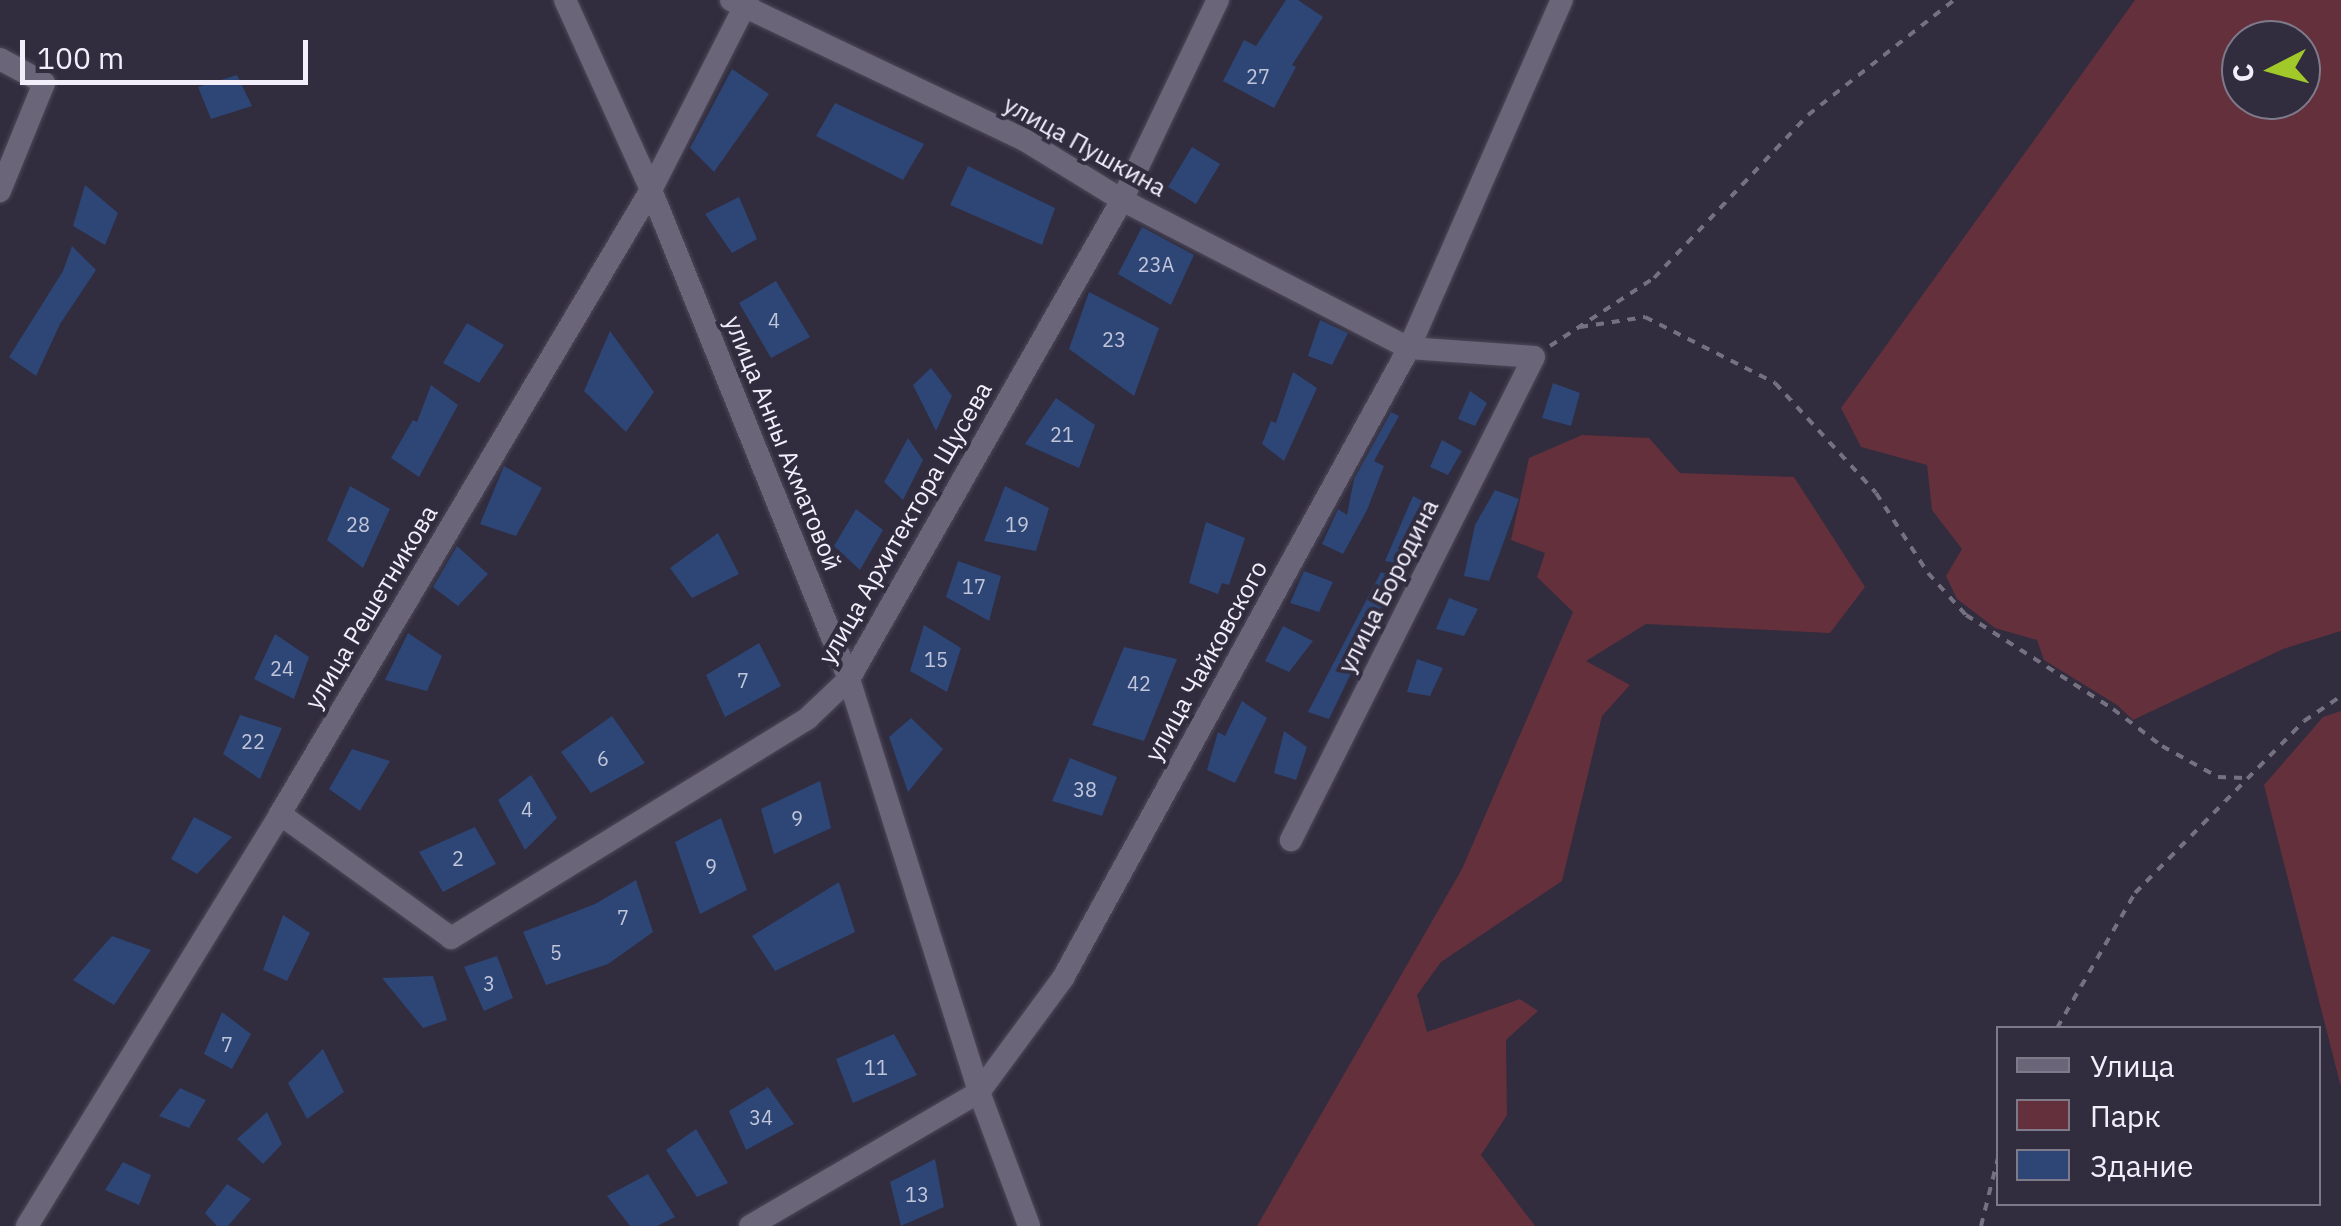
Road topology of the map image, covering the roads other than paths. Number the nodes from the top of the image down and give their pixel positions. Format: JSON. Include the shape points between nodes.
{"nodes":[{"id":1,"x":565,"y":0,"type":"edge"},
{"id":2,"x":1218,"y":0,"type":"edge"},
{"id":3,"x":1562,"y":0,"type":"edge"},
{"id":4,"x":741,"y":2,"type":"edge"},
{"id":5,"x":0,"y":60,"type":"edge"},
{"id":6,"x":651,"y":190,"type":"junction"},
{"id":7,"x":0,"y":191,"type":"edge"},
{"id":8,"x":1122,"y":200,"type":"junction"},
{"id":9,"x":1409,"y":348,"type":"junction"},
{"id":10,"x":850,"y":679,"type":"junction"},
{"id":11,"x":280,"y":814,"type":"junction"},
{"id":12,"x":1291,"y":840,"type":"dead end"},
{"id":13,"x":979,"y":1092,"type":"junction"},
{"id":14,"x":27,"y":1226,"type":"edge"},
{"id":15,"x":750,"y":1226,"type":"edge"},
{"id":16,"x":1029,"y":1226,"type":"edge"}],
"edges":[{"from":1,"to":6,"type":"street","name":"улица Анны Ахматовой"},
{"from":2,"to":8,"type":"street","name":"улица Архитектора Щусева"},
{"from":3,"to":9,"type":"street","name":"улица Чайковского"},
{"from":4,"to":6,"type":"street","name":"улица Решетникова"},
{"from":4,"to":8,"type":"street","name":"улица Пушкина","via":[[1026,141]]},
{"from":5,"to":7,"type":"street","via":[[44,83]]},
{"from":6,"to":10,"type":"street","name":"улица Анны Ахматовой"},
{"from":6,"to":11,"type":"street","name":"улица Решетникова"},
{"from":8,"to":9,"type":"street","name":"улица Пушкина"},
{"from":8,"to":10,"type":"street","name":"улица Архитектора Щусева"},
{"from":9,"to":12,"type":"street","name":"улица Бородина","via":[[1534,357]]},
{"from":9,"to":13,"type":"street","name":"улица Чайковского","via":[[1064,978]]},
{"from":10,"to":11,"type":"street","name":"улица Архитектора Щусева","via":[[808,718],[451,938]]},
{"from":10,"to":13,"type":"street","name":"улица Анны Ахматовой"},
{"from":11,"to":14,"type":"street","name":"улица Решетникова"},
{"from":13,"to":15,"type":"street","name":"улица Чайковского"},
{"from":13,"to":16,"type":"street","name":"улица Анны Ахматовой"}]}
